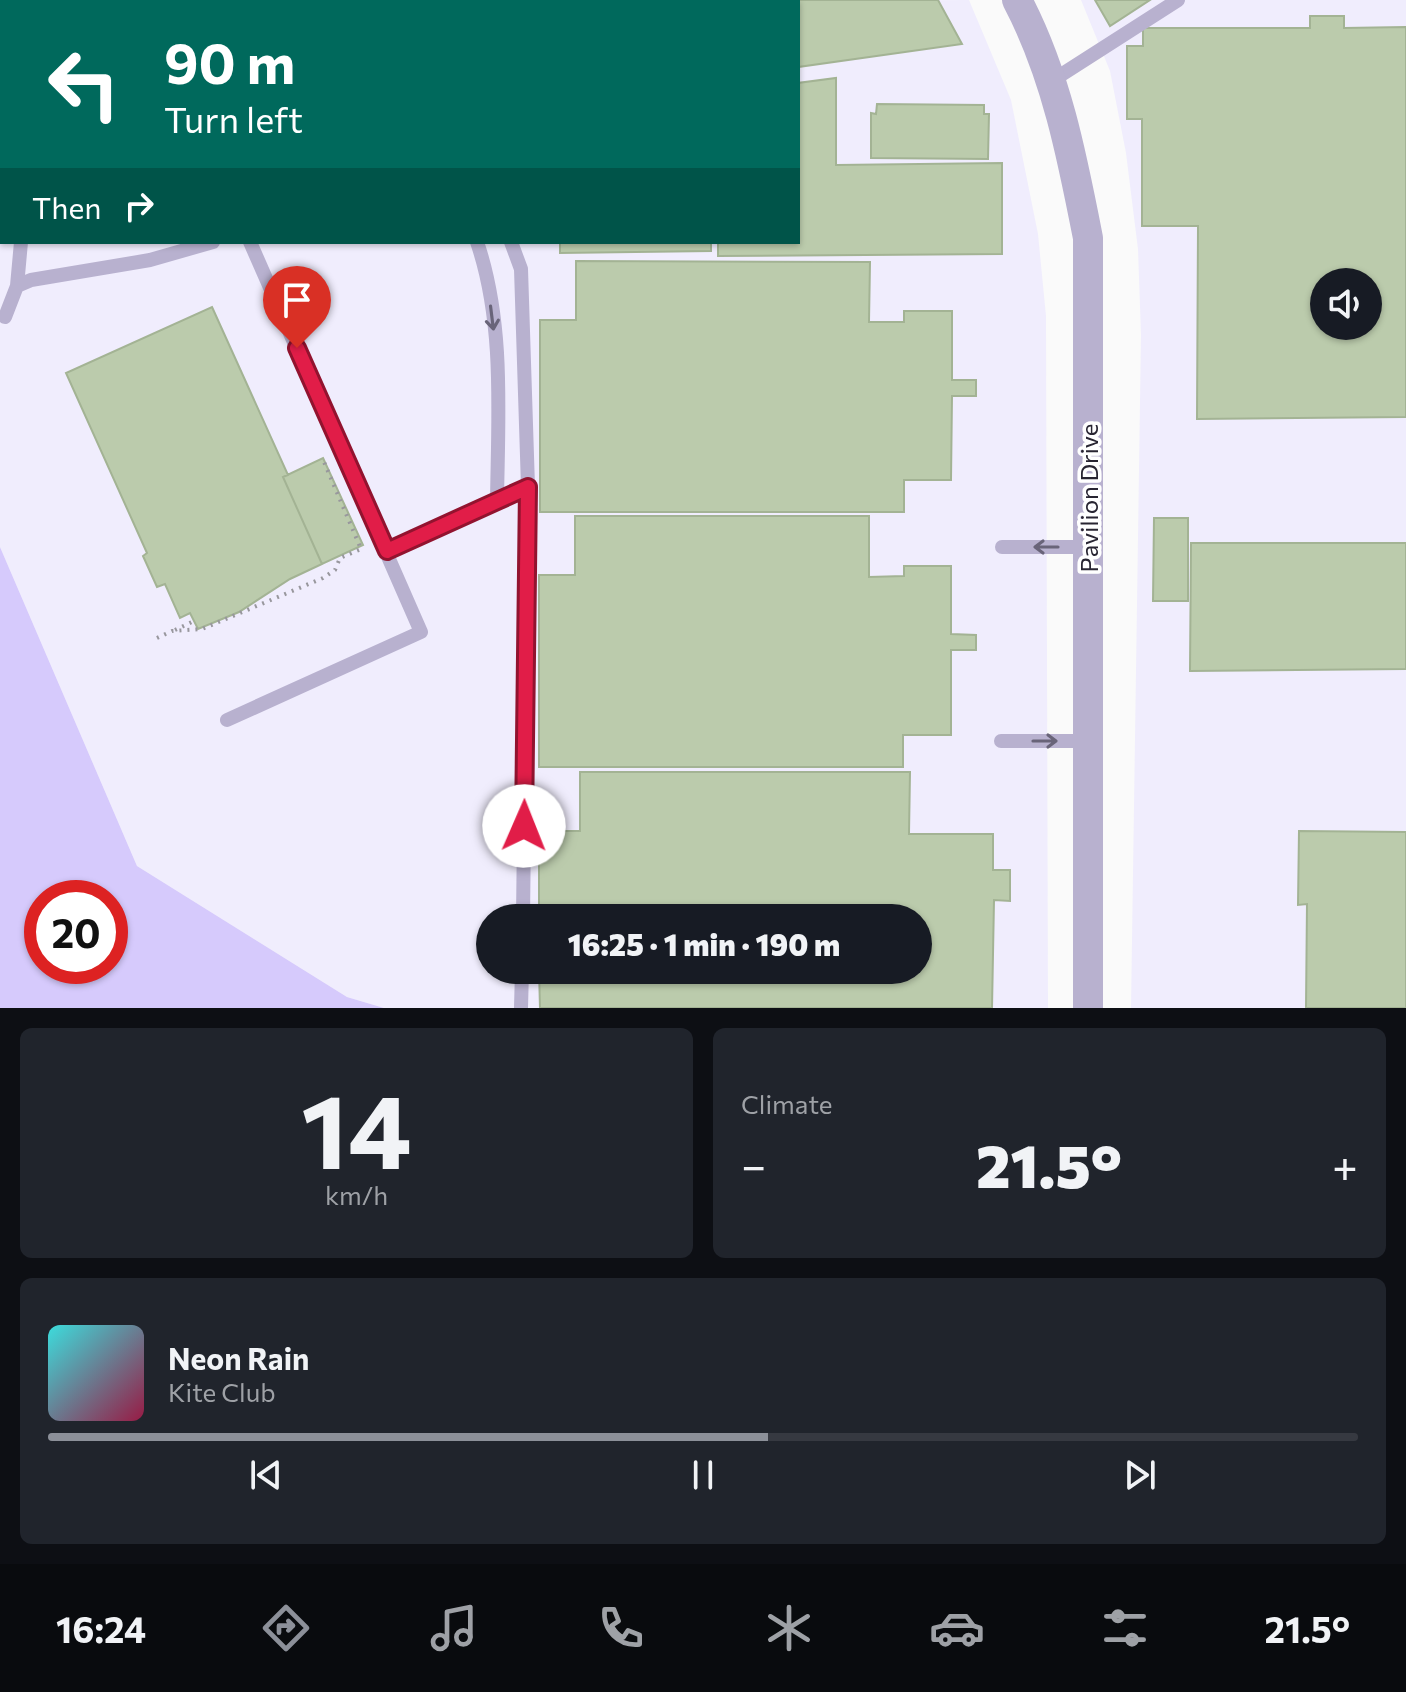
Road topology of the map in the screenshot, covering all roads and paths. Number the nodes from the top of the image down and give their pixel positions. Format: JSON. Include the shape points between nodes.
{"nodes":[{"id":1,"x":1017,"y":0,"type":"edge"},
{"id":2,"x":1178,"y":0,"type":"edge"},
{"id":3,"x":1050,"y":82,"type":"junction"},
{"id":4,"x":21,"y":244,"type":"edge"},
{"id":5,"x":207,"y":244,"type":"edge"},
{"id":6,"x":251,"y":244,"type":"edge"},
{"id":7,"x":477,"y":244,"type":"edge"},
{"id":8,"x":512,"y":244,"type":"edge"},
{"id":9,"x":17,"y":286,"type":"junction"},
{"id":10,"x":5,"y":317,"type":"dead end"},
{"id":11,"x":324,"y":462,"type":"dead end"},
{"id":12,"x":528,"y":487,"type":"junction"},
{"id":13,"x":497,"y":502,"type":"junction"},
{"id":14,"x":1002,"y":547,"type":"dead end"},
{"id":15,"x":1090,"y":547,"type":"junction"},
{"id":16,"x":387,"y":551,"type":"junction"},
{"id":17,"x":194,"y":621,"type":"dead end"},
{"id":18,"x":172,"y":631,"type":"junction"},
{"id":19,"x":157,"y":638,"type":"dead end"},
{"id":20,"x":227,"y":720,"type":"dead end"},
{"id":21,"x":1001,"y":741,"type":"dead end"},
{"id":22,"x":1089,"y":741,"type":"junction"},
{"id":23,"x":523,"y":904,"type":"edge"},
{"id":24,"x":522,"y":984,"type":"edge"},
{"id":25,"x":521,"y":1008,"type":"edge"},
{"id":26,"x":1088,"y":1008,"type":"edge"}],
"edges":[{"from":1,"to":3,"type":"street","name":"Pavilion Drive"},
{"from":2,"to":3,"type":"lane"},
{"from":3,"to":15,"type":"street","name":"Pavilion Drive","via":[[1066,124],[1088,238]]},
{"from":4,"to":9,"type":"lane"},
{"from":5,"to":9,"type":"lane"},
{"from":6,"to":16,"type":"lane"},
{"from":7,"to":13,"type":"lane","one_way":true,"via":[[498,376]]},
{"from":8,"to":12,"type":"lane","via":[[521,269]]},
{"from":9,"to":10,"type":"lane"},
{"from":11,"to":18,"type":"path","via":[[361,549],[340,558],[323,578],[202,629]]},
{"from":12,"to":13,"type":"lane"},
{"from":12,"to":23,"type":"lane"},
{"from":13,"to":16,"type":"lane"},
{"from":15,"to":14,"type":"lane","one_way":true},
{"from":15,"to":22,"type":"street","name":"Pavilion Drive"},
{"from":16,"to":20,"type":"lane","via":[[421,632]]},
{"from":17,"to":18,"type":"path"},
{"from":18,"to":19,"type":"path"},
{"from":21,"to":22,"type":"lane","one_way":true},
{"from":22,"to":26,"type":"street","name":"Pavilion Drive"},
{"from":24,"to":25,"type":"lane"}]}
